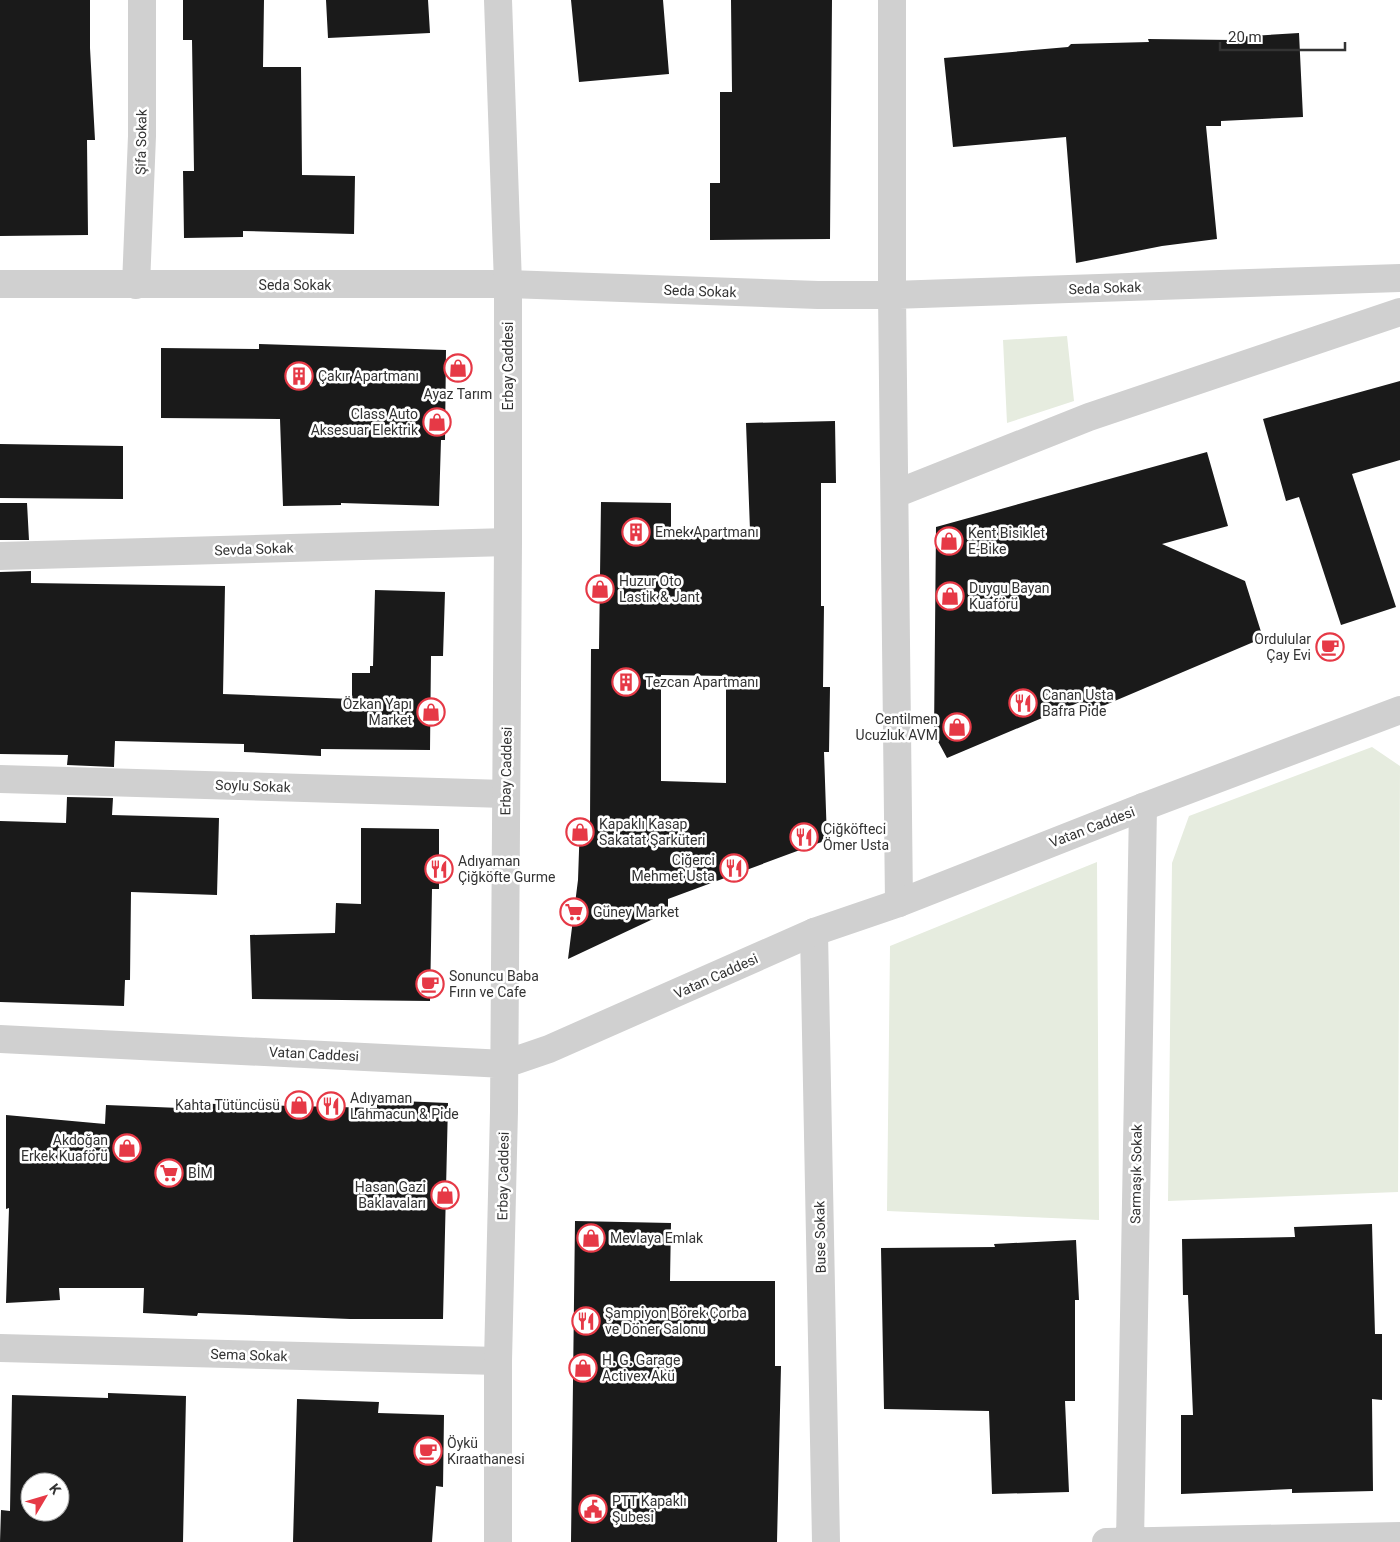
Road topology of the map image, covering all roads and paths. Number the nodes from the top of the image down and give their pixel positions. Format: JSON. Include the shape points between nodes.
{"nodes":[{"id":1,"x":142,"y":0,"type":"edge"},
{"id":2,"x":498,"y":0,"type":"edge"},
{"id":3,"x":892,"y":0,"type":"edge"},
{"id":4,"x":1400,"y":278,"type":"edge"},
{"id":5,"x":0,"y":284,"type":"edge"},
{"id":6,"x":508,"y":284,"type":"junction"},
{"id":7,"x":136,"y":285,"type":"junction"},
{"id":8,"x":892,"y":295,"type":"junction"},
{"id":9,"x":1400,"y":312,"type":"edge"},
{"id":10,"x":894,"y":494,"type":"junction"},
{"id":11,"x":508,"y":542,"type":"junction"},
{"id":12,"x":0,"y":556,"type":"edge"},
{"id":13,"x":1400,"y":710,"type":"edge"},
{"id":14,"x":0,"y":779,"type":"edge"},
{"id":15,"x":505,"y":794,"type":"junction"},
{"id":16,"x":1143,"y":807,"type":"junction"},
{"id":17,"x":899,"y":903,"type":"junction"},
{"id":18,"x":814,"y":932,"type":"junction"},
{"id":19,"x":0,"y":1039,"type":"edge"},
{"id":20,"x":505,"y":1064,"type":"junction"},
{"id":21,"x":0,"y":1348,"type":"edge"},
{"id":22,"x":498,"y":1361,"type":"junction"},
{"id":23,"x":1400,"y":1536,"type":"edge"},
{"id":24,"x":498,"y":1542,"type":"edge"},
{"id":25,"x":826,"y":1542,"type":"edge"},
{"id":26,"x":1106,"y":1542,"type":"edge"},
{"id":27,"x":1130,"y":1542,"type":"edge"}],
"edges":[{"from":1,"to":7,"type":"street","name":"Şifa Sokak","via":[[142,136]]},
{"from":2,"to":6,"type":"street","name":"Erbay Caddesi"},
{"from":3,"to":8,"type":"street"},
{"from":4,"to":8,"type":"street","name":"Seda Sokak"},
{"from":5,"to":7,"type":"street","name":"Seda Sokak"},
{"from":6,"to":7,"type":"street","name":"Seda Sokak"},
{"from":6,"to":8,"type":"street","name":"Seda Sokak"},
{"from":6,"to":11,"type":"street","name":"Erbay Caddesi"},
{"from":8,"to":10,"type":"street"},
{"from":9,"to":10,"type":"street","via":[[1089,418]]},
{"from":10,"to":17,"type":"street"},
{"from":11,"to":12,"type":"street","name":"Sevda Sokak"},
{"from":11,"to":15,"type":"street","name":"Erbay Caddesi"},
{"from":13,"to":16,"type":"street","name":"Vatan Caddesi"},
{"from":14,"to":15,"type":"street","name":"Soylu Sokak"},
{"from":15,"to":20,"type":"street","name":"Erbay Caddesi"},
{"from":16,"to":17,"type":"street","name":"Vatan Caddesi"},
{"from":16,"to":27,"type":"street","name":"Sarmaşık Sokak"},
{"from":17,"to":18,"type":"street","name":"Vatan Caddesi"},
{"from":18,"to":20,"type":"street","name":"Vatan Caddesi","via":[[549,1049]]},
{"from":18,"to":25,"type":"street","name":"Buse Sokak"},
{"from":19,"to":20,"type":"street","name":"Vatan Caddesi"},
{"from":20,"to":22,"type":"street","name":"Erbay Caddesi"},
{"from":21,"to":22,"type":"street","name":"Sema Sokak"},
{"from":22,"to":24,"type":"street","name":"Erbay Caddesi"},
{"from":23,"to":27,"type":"street"},
{"from":26,"to":27,"type":"street"}]}
